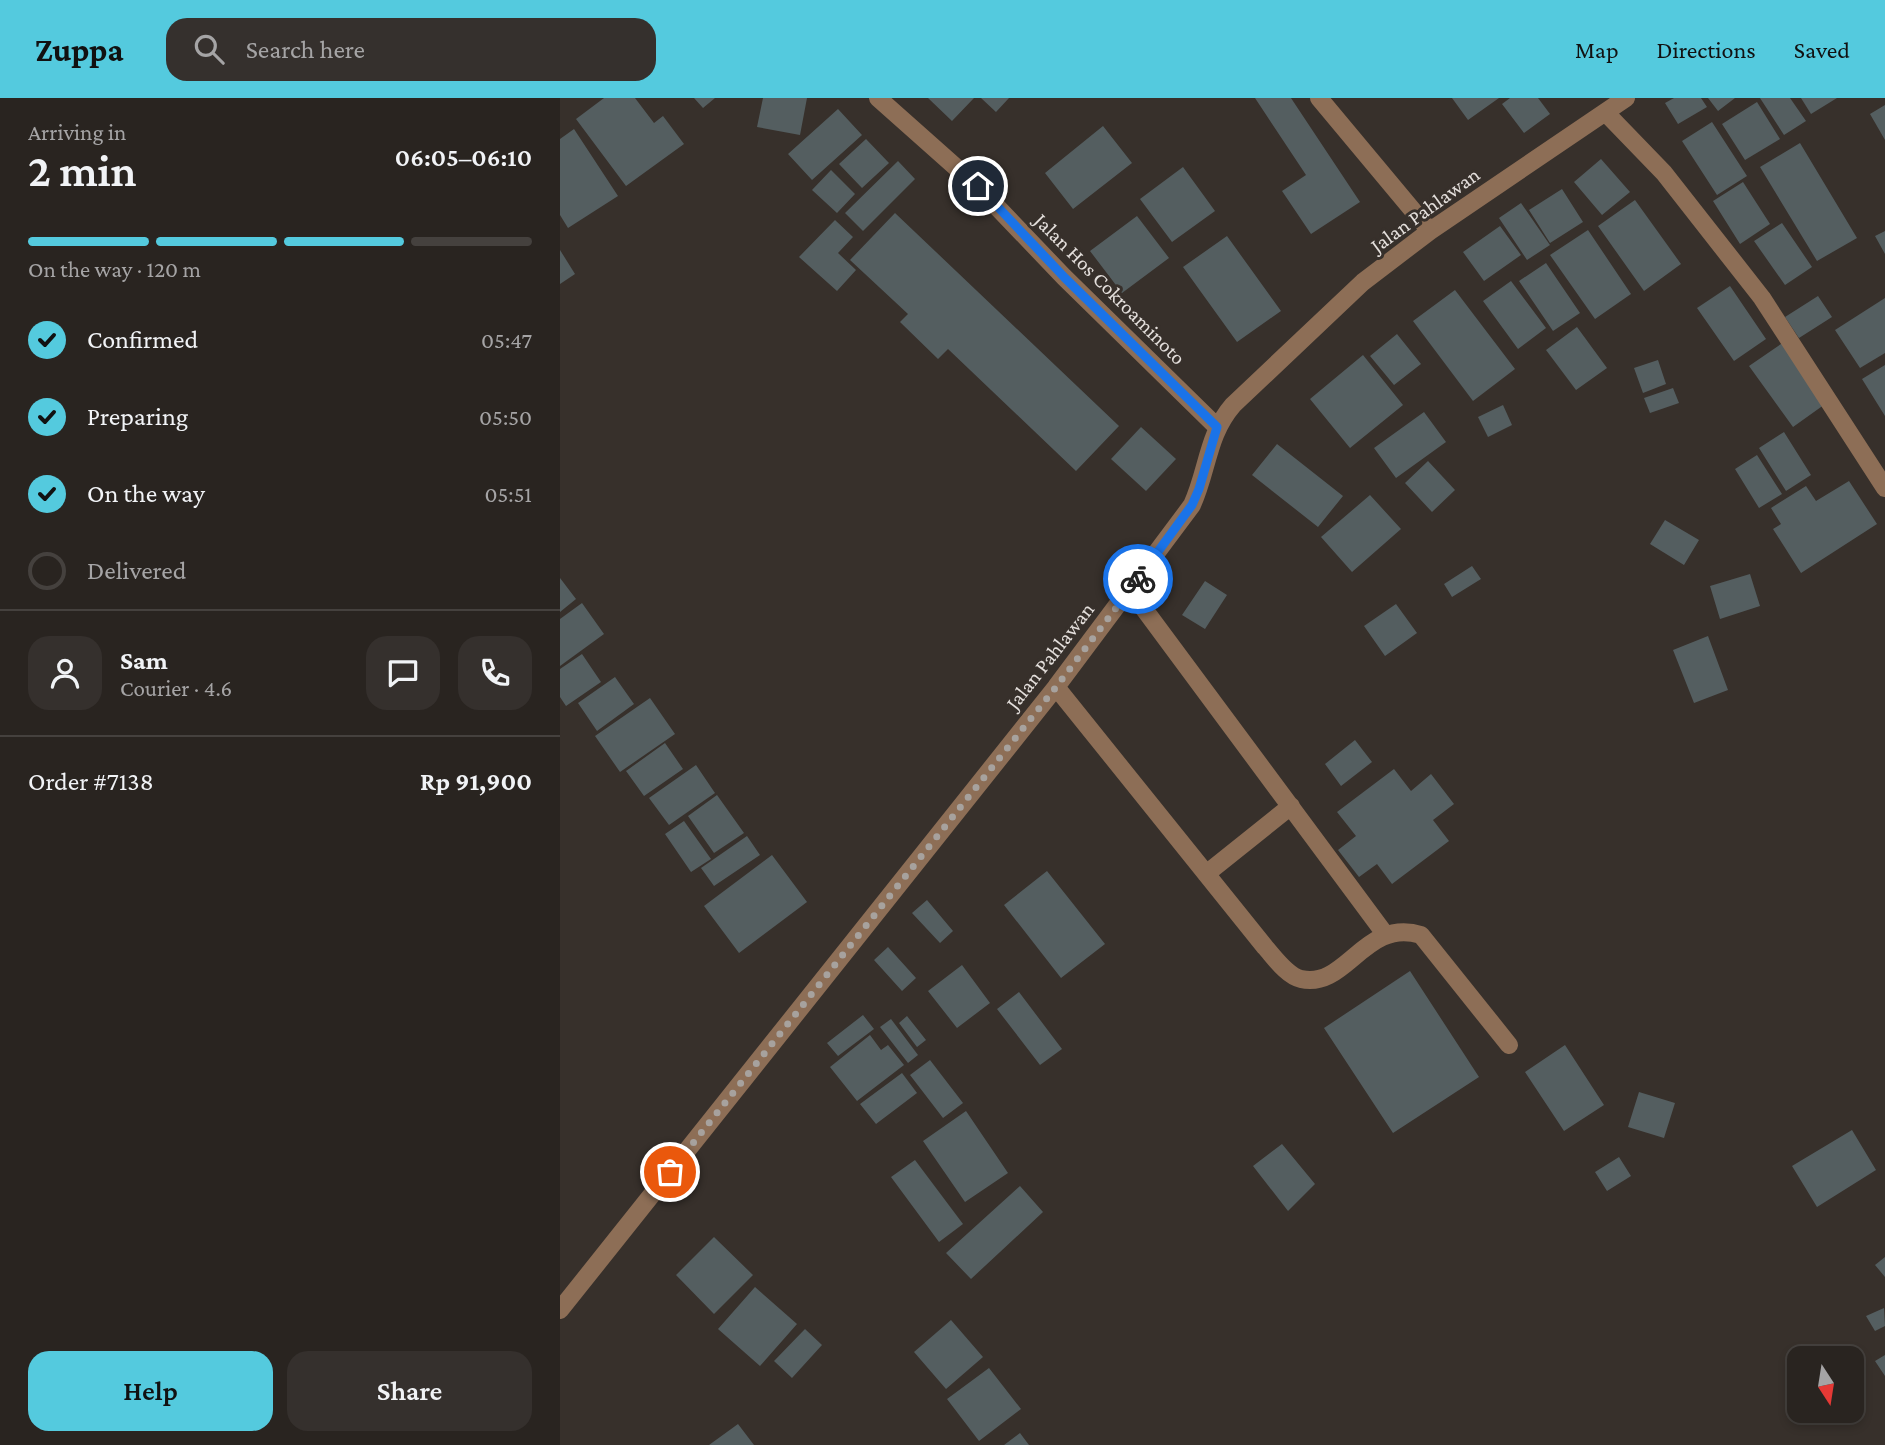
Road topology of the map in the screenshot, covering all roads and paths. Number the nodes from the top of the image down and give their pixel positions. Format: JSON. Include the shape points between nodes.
{"nodes":[{"id":1,"x":878,"y":98,"type":"edge"},
{"id":2,"x":1319,"y":98,"type":"edge"},
{"id":3,"x":1626,"y":98,"type":"edge"},
{"id":4,"x":1606,"y":113,"type":"junction"},
{"id":5,"x":1430,"y":231,"type":"junction"},
{"id":6,"x":1217,"y":427,"type":"junction"},
{"id":7,"x":1885,"y":488,"type":"edge"},
{"id":8,"x":1130,"y":590,"type":"junction"},
{"id":9,"x":1056,"y":687,"type":"junction"},
{"id":10,"x":1291,"y":806,"type":"junction"},
{"id":11,"x":1206,"y":874,"type":"junction"},
{"id":12,"x":1385,"y":934,"type":"junction"},
{"id":13,"x":1509,"y":1045,"type":"dead end"},
{"id":14,"x":560,"y":1310,"type":"edge"}],
"edges":[{"from":1,"to":6,"type":"street","name":"Jalan Hos Cokroaminoto","via":[[978,186]]},
{"from":2,"to":5,"type":"street"},
{"from":3,"to":4,"type":"street","name":"Jalan Pahlawan"},
{"from":4,"to":5,"type":"street","name":"Jalan Pahlawan"},
{"from":4,"to":7,"type":"street","via":[[1664,173],[1762,298]]},
{"from":5,"to":6,"type":"street","name":"Jalan Pahlawan","via":[[1363,282],[1304,336],[1233,405]]},
{"from":6,"to":8,"type":"street","name":"Jalan Pahlawan","via":[[1192,505]]},
{"from":8,"to":9,"type":"street","name":"Jalan Pahlawan"},
{"from":8,"to":10,"type":"street"},
{"from":9,"to":11,"type":"street"},
{"from":9,"to":14,"type":"street","name":"Jalan Pahlawan"},
{"from":10,"to":11,"type":"street"},
{"from":10,"to":12,"type":"street"},
{"from":11,"to":12,"type":"street","via":[[1265,947],[1299,979],[1332,974]]},
{"from":12,"to":13,"type":"street","via":[[1409,931],[1421,935]]}]}
